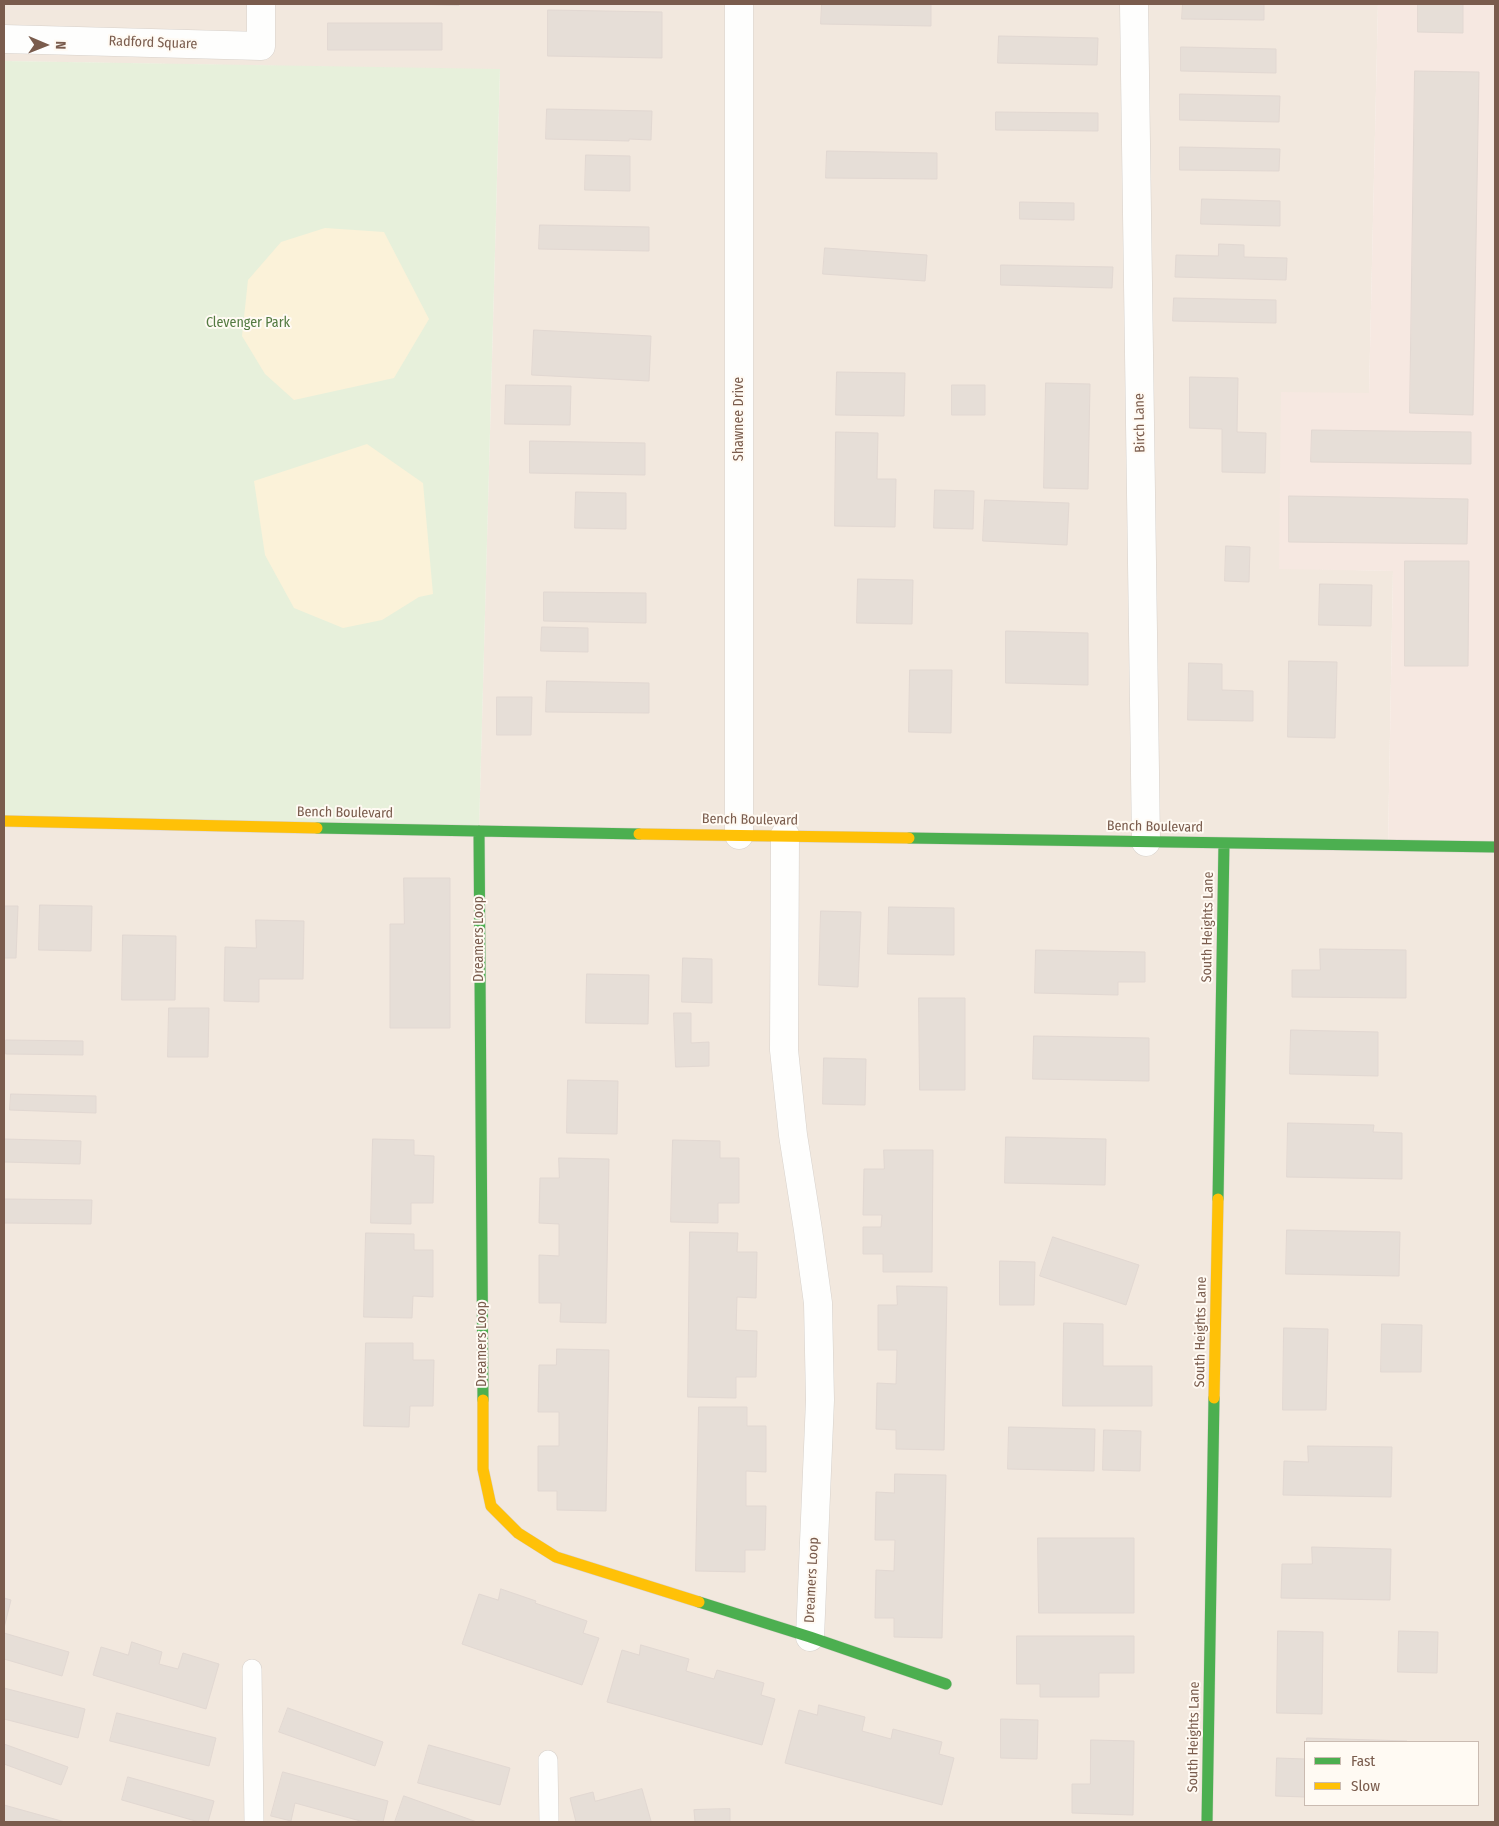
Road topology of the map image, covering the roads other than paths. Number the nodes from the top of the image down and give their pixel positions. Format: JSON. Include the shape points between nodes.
{"nodes":[{"id":1,"x":261,"y":4,"type":"edge"},
{"id":2,"x":739,"y":4,"type":"edge"},
{"id":3,"x":1134,"y":4,"type":"edge"},
{"id":4,"x":4,"y":39,"type":"edge"},
{"id":5,"x":4,"y":821,"type":"edge"},
{"id":6,"x":479,"y":831,"type":"junction"},
{"id":7,"x":739,"y":835,"type":"junction"},
{"id":8,"x":785,"y":835,"type":"junction"},
{"id":9,"x":1146,"y":842,"type":"junction"},
{"id":10,"x":1224,"y":843,"type":"junction"},
{"id":11,"x":1495,"y":847,"type":"edge"},
{"id":12,"x":810,"y":1637,"type":"junction"},
{"id":13,"x":252,"y":1669,"type":"dead end"},
{"id":14,"x":946,"y":1684,"type":"dead end"},
{"id":15,"x":548,"y":1760,"type":"dead end"},
{"id":16,"x":254,"y":1822,"type":"edge"},
{"id":17,"x":549,"y":1822,"type":"edge"},
{"id":18,"x":1207,"y":1822,"type":"edge"}],
"edges":[{"from":1,"to":4,"type":"street","name":"Radford Square","via":[[261,46]]},
{"from":2,"to":7,"type":"street","name":"Shawnee Drive"},
{"from":3,"to":9,"type":"street","name":"Birch Lane"},
{"from":5,"to":6,"type":"street","name":"Bench Boulevard"},
{"from":6,"to":7,"type":"street","name":"Bench Boulevard"},
{"from":6,"to":12,"type":"street","name":"Dreamers Loop","via":[[483,1470],[491,1506],[518,1533],[556,1557]]},
{"from":7,"to":8,"type":"street","name":"Bench Boulevard"},
{"from":8,"to":9,"type":"street","name":"Bench Boulevard"},
{"from":8,"to":12,"type":"street","name":"Dreamers Loop","via":[[784,1050],[818,1303],[820,1400]]},
{"from":9,"to":10,"type":"street","name":"Bench Boulevard"},
{"from":10,"to":11,"type":"street","name":"Bench Boulevard"},
{"from":10,"to":18,"type":"street","name":"South Heights Lane"},
{"from":12,"to":14,"type":"street","name":"Dreamers Loop"},
{"from":13,"to":16,"type":"lane"},
{"from":15,"to":17,"type":"lane"}]}
